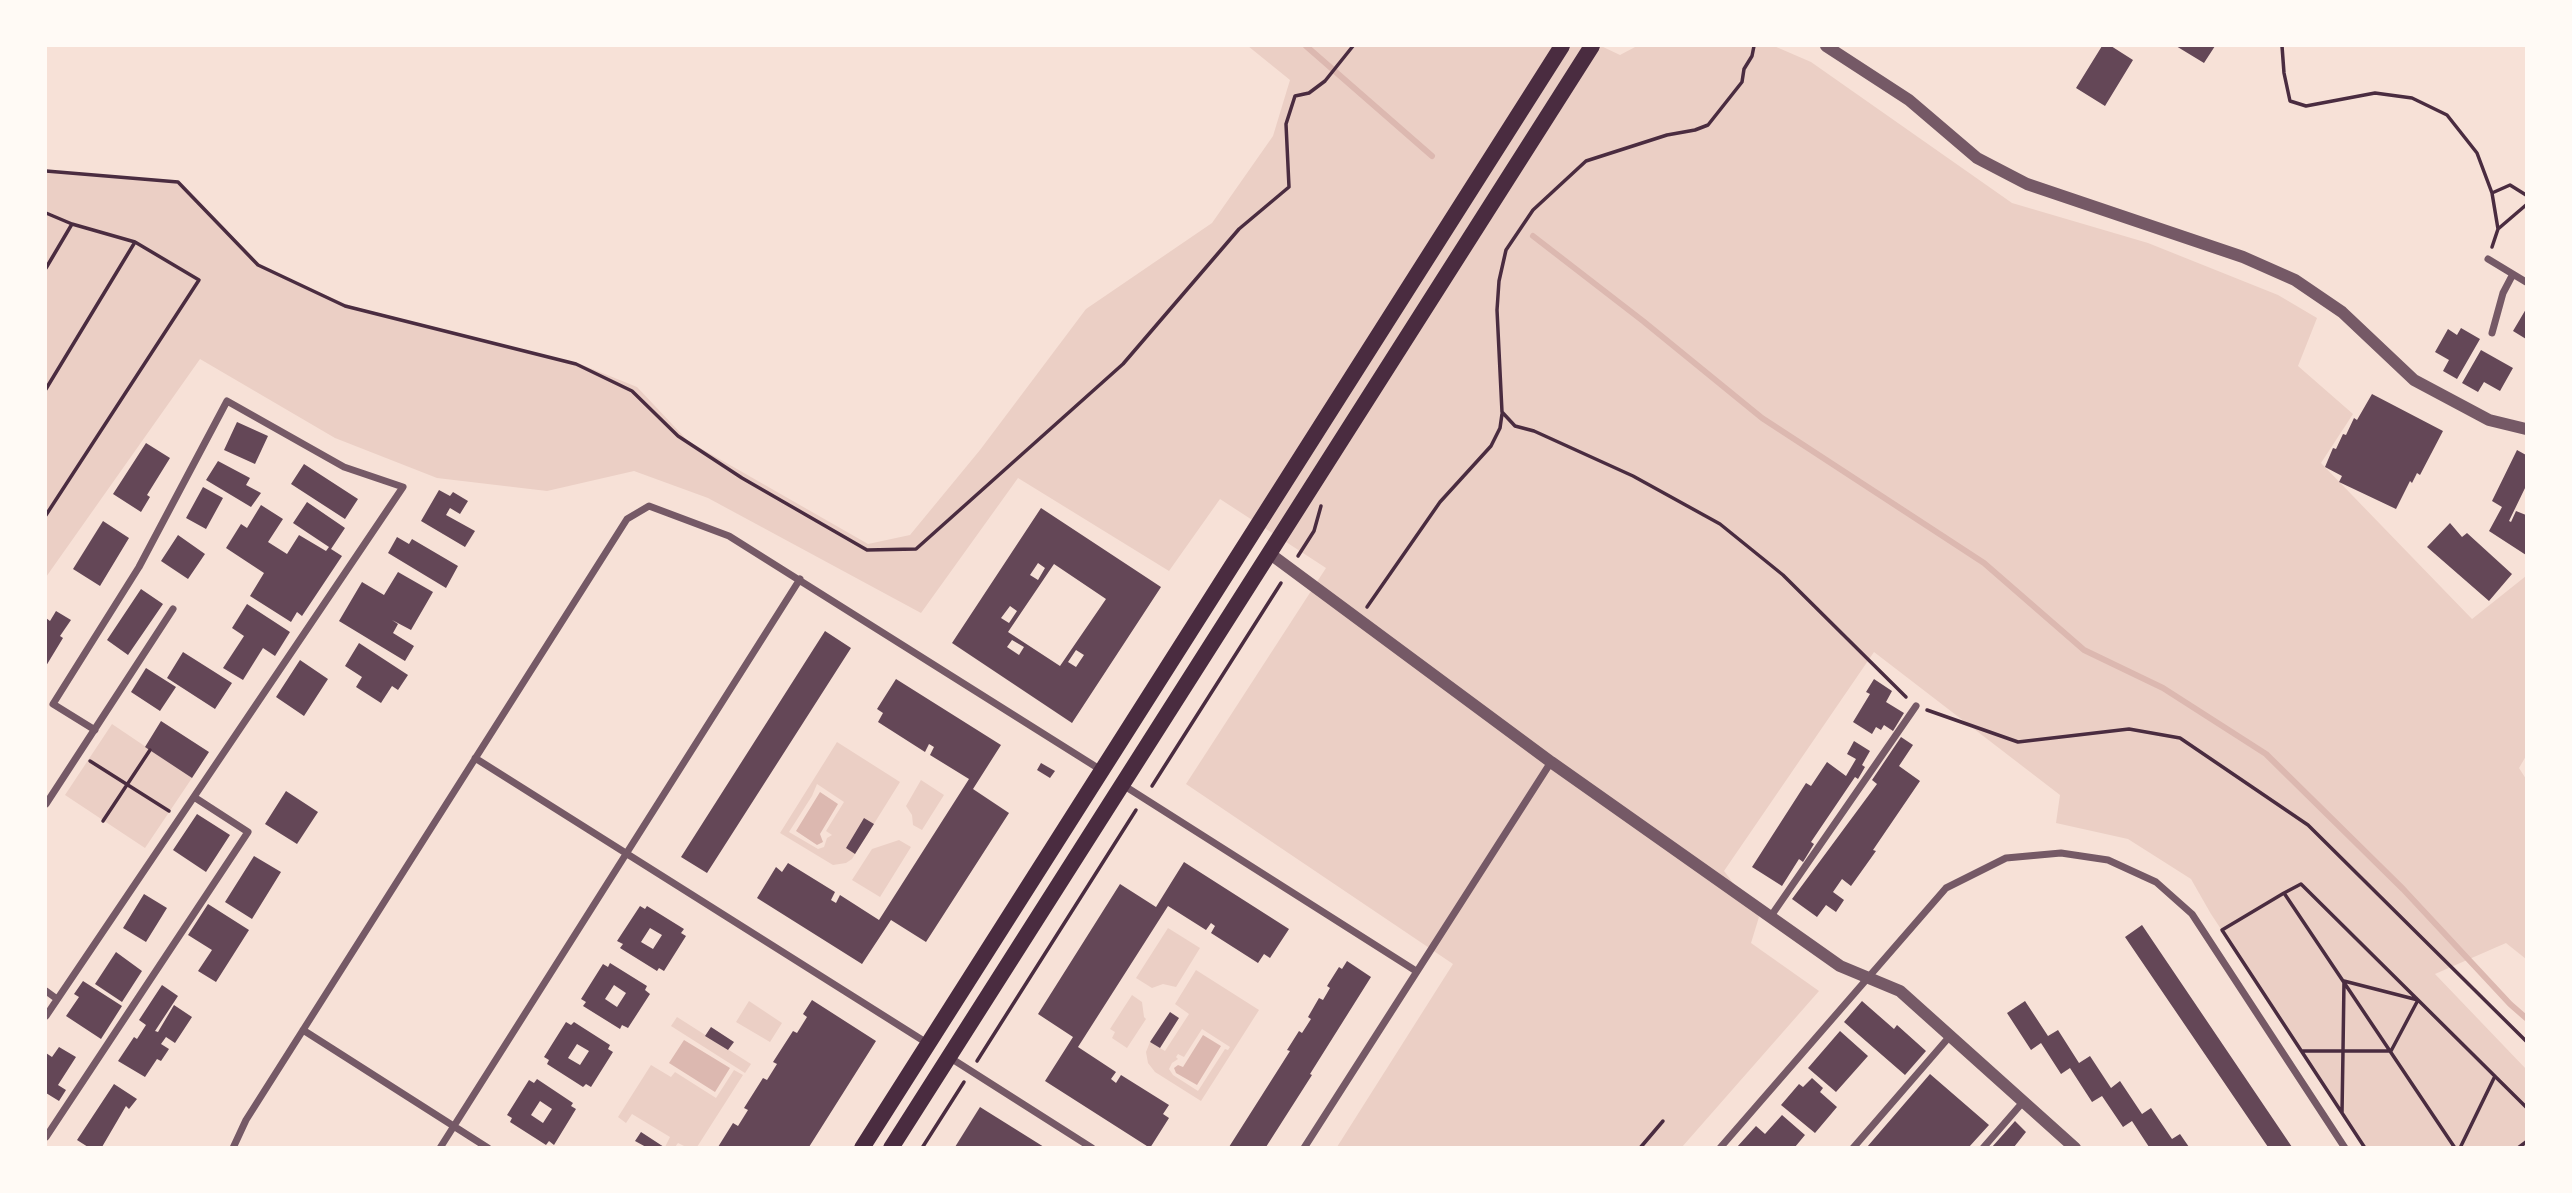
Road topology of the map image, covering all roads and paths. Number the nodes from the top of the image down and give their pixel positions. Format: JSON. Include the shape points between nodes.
{"nodes":[{"id":1,"x":1353,"y":46,"type":"edge"},
{"id":2,"x":1562,"y":46,"type":"edge"},
{"id":3,"x":1592,"y":46,"type":"edge"},
{"id":4,"x":1754,"y":46,"type":"edge"},
{"id":5,"x":1826,"y":46,"type":"edge"},
{"id":6,"x":2282,"y":46,"type":"edge"},
{"id":7,"x":46,"y":171,"type":"edge"},
{"id":8,"x":2492,"y":193,"type":"junction"},
{"id":9,"x":2526,"y":195,"type":"edge"},
{"id":10,"x":2526,"y":205,"type":"edge"},
{"id":11,"x":46,"y":213,"type":"edge"},
{"id":12,"x":72,"y":224,"type":"junction"},
{"id":13,"x":135,"y":242,"type":"junction"},
{"id":14,"x":2488,"y":259,"type":"dead end"},
{"id":15,"x":46,"y":268,"type":"edge"},
{"id":16,"x":2513,"y":274,"type":"junction"},
{"id":17,"x":2526,"y":282,"type":"edge"},
{"id":18,"x":2492,"y":333,"type":"dead end"},
{"id":19,"x":46,"y":389,"type":"edge"},
{"id":20,"x":1502,"y":412,"type":"junction"},
{"id":21,"x":2526,"y":429,"type":"edge"},
{"id":22,"x":46,"y":515,"type":"edge"},
{"id":23,"x":1269,"y":553,"type":"junction"},
{"id":24,"x":800,"y":579,"type":"junction"},
{"id":25,"x":1284,"y":579,"type":"dead end"},
{"id":26,"x":173,"y":609,"type":"dead end"},
{"id":27,"x":1359,"y":620,"type":"junction"},
{"id":28,"x":1916,"y":706,"type":"junction"},
{"id":29,"x":94,"y":730,"type":"junction"},
{"id":30,"x":150,"y":750,"type":"dead end"},
{"id":31,"x":79,"y":754,"type":"junction"},
{"id":32,"x":475,"y":758,"type":"junction"},
{"id":33,"x":1551,"y":762,"type":"junction"},
{"id":34,"x":1101,"y":770,"type":"junction"},
{"id":35,"x":127,"y":785,"type":"junction"},
{"id":36,"x":1122,"y":785,"type":"junction"},
{"id":37,"x":1150,"y":789,"type":"dead end"},
{"id":38,"x":194,"y":797,"type":"junction"},
{"id":39,"x":46,"y":804,"type":"edge"},
{"id":40,"x":1138,"y":808,"type":"dead end"},
{"id":41,"x":180,"y":817,"type":"junction"},
{"id":42,"x":103,"y":821,"type":"dead end"},
{"id":43,"x":627,"y":853,"type":"junction"},
{"id":44,"x":2284,"y":893,"type":"junction"},
{"id":45,"x":1771,"y":916,"type":"junction"},
{"id":46,"x":1416,"y":971,"type":"junction"},
{"id":47,"x":1868,"y":978,"type":"junction"},
{"id":48,"x":2344,"y":982,"type":"junction"},
{"id":49,"x":46,"y":991,"type":"edge"},
{"id":50,"x":57,"y":999,"type":"junction"},
{"id":51,"x":2418,"y":1000,"type":"junction"},
{"id":52,"x":46,"y":1016,"type":"edge"},
{"id":53,"x":303,"y":1030,"type":"junction"},
{"id":54,"x":1950,"y":1036,"type":"junction"},
{"id":55,"x":2526,"y":1041,"type":"edge"},
{"id":56,"x":928,"y":1044,"type":"junction"},
{"id":57,"x":2302,"y":1051,"type":"junction"},
{"id":58,"x":2343,"y":1051,"type":"junction"},
{"id":59,"x":2391,"y":1051,"type":"junction"},
{"id":60,"x":949,"y":1057,"type":"junction"},
{"id":61,"x":977,"y":1062,"type":"dead end"},
{"id":62,"x":2495,"y":1076,"type":"junction"},
{"id":63,"x":965,"y":1080,"type":"dead end"},
{"id":64,"x":2023,"y":1102,"type":"junction"},
{"id":65,"x":2526,"y":1107,"type":"edge"},
{"id":66,"x":2343,"y":1113,"type":"junction"},
{"id":67,"x":1663,"y":1121,"type":"dead end"},
{"id":68,"x":454,"y":1126,"type":"junction"},
{"id":69,"x":2059,"y":1135,"type":"junction"},
{"id":70,"x":46,"y":1137,"type":"edge"},
{"id":71,"x":2526,"y":1144,"type":"edge"},
{"id":72,"x":233,"y":1147,"type":"edge"},
{"id":73,"x":440,"y":1147,"type":"edge"},
{"id":74,"x":488,"y":1147,"type":"edge"},
{"id":75,"x":862,"y":1147,"type":"edge"},
{"id":76,"x":891,"y":1147,"type":"edge"},
{"id":77,"x":922,"y":1147,"type":"edge"},
{"id":78,"x":1092,"y":1147,"type":"edge"},
{"id":79,"x":1304,"y":1147,"type":"edge"},
{"id":80,"x":1640,"y":1147,"type":"edge"},
{"id":81,"x":1720,"y":1147,"type":"edge"},
{"id":82,"x":1853,"y":1147,"type":"edge"},
{"id":83,"x":1983,"y":1147,"type":"edge"},
{"id":84,"x":2066,"y":1147,"type":"edge"},
{"id":85,"x":2075,"y":1147,"type":"edge"},
{"id":86,"x":2345,"y":1147,"type":"edge"},
{"id":87,"x":2365,"y":1147,"type":"edge"},
{"id":88,"x":2458,"y":1147,"type":"edge"},
{"id":89,"x":2518,"y":1147,"type":"edge"}],
"edges":[{"from":1,"to":7,"type":"path","via":[[1325,81],[1309,93],[1295,96],[1286,124],[1289,187],[1239,229],[1123,364],[916,549],[867,550],[678,436],[632,391],[576,364],[345,306],[258,265],[178,181]]},
{"from":2,"to":34,"type":"main road"},
{"from":3,"to":23,"type":"main road"},
{"from":4,"to":20,"type":"path","via":[[1742,82],[1708,125],[1587,161],[1532,209],[1506,250],[1499,281],[1496,310]]},
{"from":5,"to":21,"type":"street","via":[[1909,100],[1977,158],[2026,184],[2243,257],[2295,280],[2342,312],[2414,380],[2489,420]]},
{"from":6,"to":8,"type":"path","via":[[2290,101],[2306,106],[2375,93],[2412,98],[2447,116],[2477,153]]},
{"from":8,"to":9,"type":"path","via":[[2510,185]]},
{"from":8,"to":10,"type":"path","via":[[2498,229]]},
{"from":11,"to":12,"type":"path"},
{"from":12,"to":13,"type":"path"},
{"from":12,"to":15,"type":"path"},
{"from":13,"to":19,"type":"path"},
{"from":13,"to":22,"type":"path","via":[[198,280]]},
{"from":14,"to":16,"type":"street"},
{"from":16,"to":17,"type":"street"},
{"from":16,"to":18,"type":"street"},
{"from":20,"to":27,"type":"path","via":[[1491,446],[1440,502]]},
{"from":20,"to":28,"type":"path","via":[[1515,426],[1633,476],[1720,524],[1783,575]]},
{"from":23,"to":27,"type":"street"},
{"from":23,"to":36,"type":"main road"},
{"from":24,"to":32,"type":"street","via":[[729,537],[649,506],[627,519]]},
{"from":24,"to":34,"type":"street"},
{"from":24,"to":43,"type":"street"},
{"from":25,"to":37,"type":"path"},
{"from":26,"to":29,"type":"street"},
{"from":27,"to":33,"type":"street"},
{"from":28,"to":45,"type":"street"},
{"from":28,"to":55,"type":"path","via":[[2018,743],[2130,729],[2180,738],[2308,825]]},
{"from":29,"to":31,"type":"street"},
{"from":29,"to":38,"type":"street","via":[[53,704],[139,567],[228,401],[344,467],[403,487]]},
{"from":30,"to":35,"type":"path"},
{"from":31,"to":35,"type":"path"},
{"from":31,"to":39,"type":"street"},
{"from":32,"to":43,"type":"street"},
{"from":32,"to":53,"type":"street"},
{"from":33,"to":45,"type":"street"},
{"from":33,"to":46,"type":"street"},
{"from":34,"to":56,"type":"main road"},
{"from":35,"to":41,"type":"path"},
{"from":35,"to":42,"type":"path"},
{"from":36,"to":46,"type":"street"},
{"from":36,"to":60,"type":"main road"},
{"from":38,"to":41,"type":"street"},
{"from":38,"to":70,"type":"street","via":[[248,832]]},
{"from":40,"to":61,"type":"path"},
{"from":41,"to":50,"type":"street"},
{"from":43,"to":56,"type":"street"},
{"from":43,"to":68,"type":"street"},
{"from":44,"to":48,"type":"path"},
{"from":44,"to":51,"type":"path","via":[[2301,884]]},
{"from":44,"to":57,"type":"path","via":[[2222,930]]},
{"from":45,"to":47,"type":"street","via":[[1840,966]]},
{"from":46,"to":79,"type":"street"},
{"from":47,"to":54,"type":"street","via":[[1900,991]]},
{"from":47,"to":81,"type":"street"},
{"from":47,"to":86,"type":"street","via":[[1946,888],[2006,858],[2060,853],[2109,860],[2156,883],[2192,914]]},
{"from":48,"to":51,"type":"path"},
{"from":48,"to":58,"type":"path"},
{"from":48,"to":59,"type":"path"},
{"from":49,"to":50,"type":"street"},
{"from":50,"to":52,"type":"street"},
{"from":51,"to":59,"type":"path"},
{"from":51,"to":62,"type":"path"},
{"from":53,"to":68,"type":"street"},
{"from":53,"to":72,"type":"street"},
{"from":54,"to":64,"type":"street"},
{"from":54,"to":82,"type":"street"},
{"from":56,"to":75,"type":"main road"},
{"from":57,"to":58,"type":"path"},
{"from":57,"to":66,"type":"path"},
{"from":58,"to":59,"type":"path"},
{"from":58,"to":66,"type":"path"},
{"from":59,"to":88,"type":"path"},
{"from":60,"to":76,"type":"main road"},
{"from":60,"to":78,"type":"street"},
{"from":62,"to":65,"type":"path"},
{"from":62,"to":88,"type":"path"},
{"from":63,"to":77,"type":"path"},
{"from":64,"to":69,"type":"street"},
{"from":64,"to":83,"type":"street"},
{"from":66,"to":87,"type":"path"},
{"from":67,"to":80,"type":"path"},
{"from":68,"to":73,"type":"street"},
{"from":68,"to":74,"type":"street"},
{"from":69,"to":84,"type":"street"},
{"from":69,"to":85,"type":"street"},
{"from":71,"to":89,"type":"path"}]}
